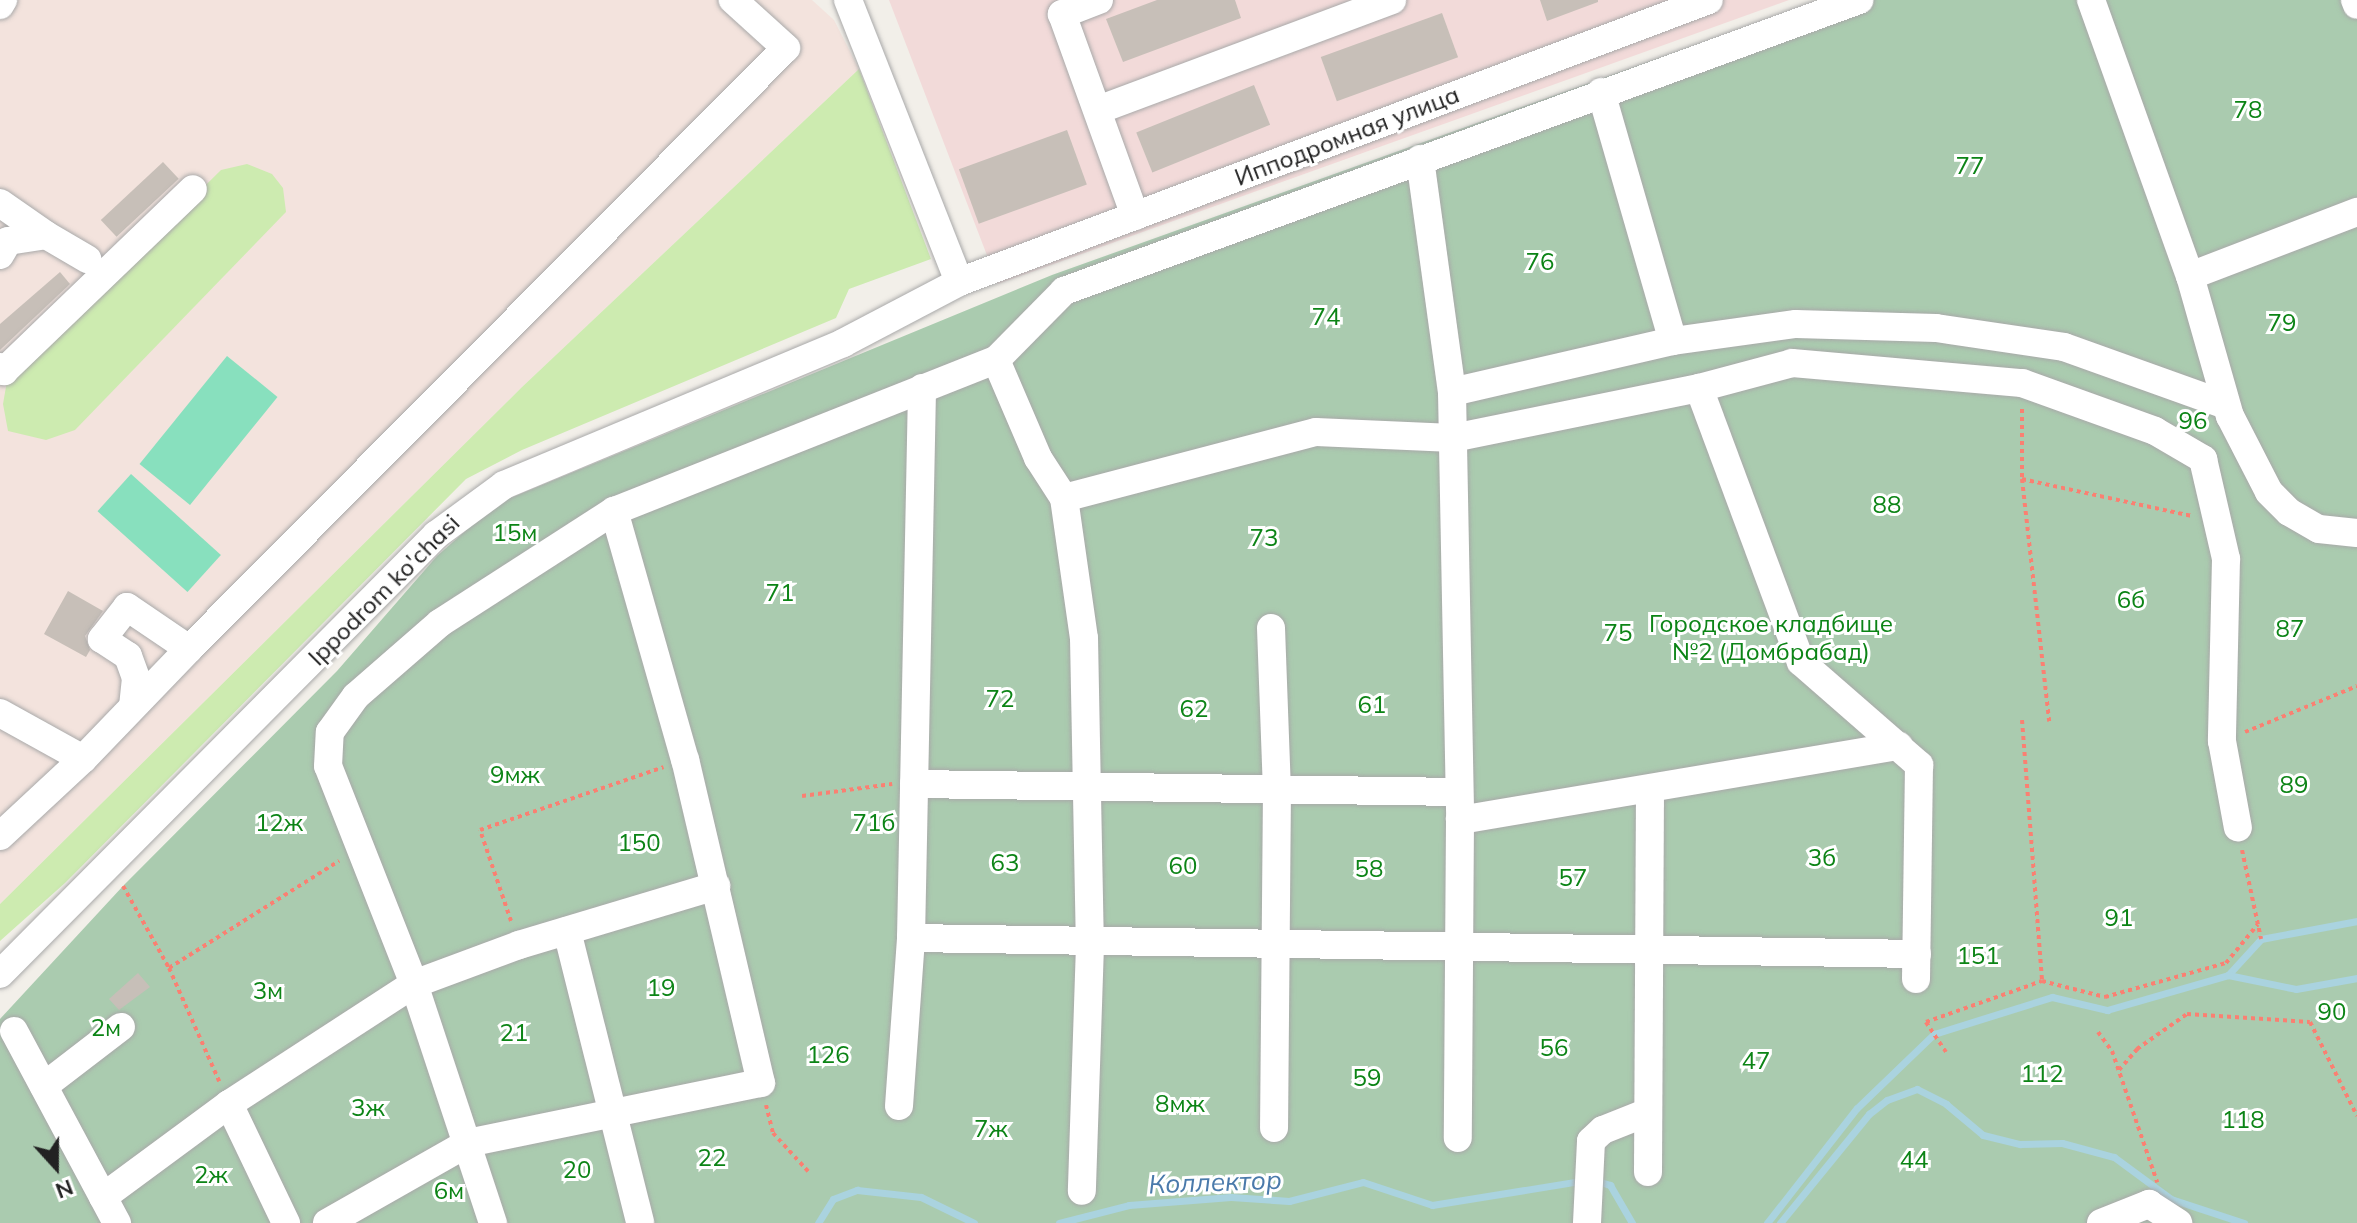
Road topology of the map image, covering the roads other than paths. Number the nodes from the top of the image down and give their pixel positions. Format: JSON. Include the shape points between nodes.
{"nodes":[{"id":1,"x":3,"y":0,"type":"edge"},
{"id":2,"x":733,"y":0,"type":"edge"},
{"id":3,"x":848,"y":0,"type":"edge"},
{"id":4,"x":1099,"y":0,"type":"edge"},
{"id":5,"x":1392,"y":0,"type":"edge"},
{"id":6,"x":1709,"y":0,"type":"edge"},
{"id":7,"x":1859,"y":0,"type":"edge"},
{"id":8,"x":2091,"y":0,"type":"edge"},
{"id":9,"x":0,"y":5,"type":"edge"},
{"id":10,"x":1601,"y":92,"type":"junction"},
{"id":11,"x":1098,"y":110,"type":"junction"},
{"id":12,"x":1420,"y":159,"type":"junction"},
{"id":13,"x":193,"y":189,"type":"dead end"},
{"id":14,"x":0,"y":203,"type":"edge"},
{"id":15,"x":2357,"y":212,"type":"edge"},
{"id":16,"x":0,"y":214,"type":"edge"},
{"id":17,"x":1135,"y":216,"type":"junction"},
{"id":18,"x":46,"y":235,"type":"junction"},
{"id":19,"x":4,"y":248,"type":"edge"},
{"id":20,"x":90,"y":272,"type":"junction"},
{"id":21,"x":972,"y":276,"type":"junction"},
{"id":22,"x":2190,"y":276,"type":"junction"},
{"id":23,"x":1673,"y":341,"type":"junction"},
{"id":24,"x":996,"y":360,"type":"junction"},
{"id":25,"x":0,"y":367,"type":"edge"},
{"id":26,"x":922,"y":388,"type":"junction"},
{"id":27,"x":1699,"y":388,"type":"junction"},
{"id":28,"x":1452,"y":392,"type":"junction"},
{"id":29,"x":2228,"y":411,"type":"junction"},
{"id":30,"x":1453,"y":438,"type":"junction"},
{"id":31,"x":2203,"y":459,"type":"junction"},
{"id":32,"x":1064,"y":498,"type":"junction"},
{"id":33,"x":614,"y":511,"type":"junction"},
{"id":34,"x":2357,"y":533,"type":"edge"},
{"id":35,"x":1271,"y":628,"type":"dead end"},
{"id":36,"x":189,"y":649,"type":"junction"},
{"id":37,"x":133,"y":706,"type":"junction"},
{"id":38,"x":0,"y":713,"type":"edge"},
{"id":39,"x":1899,"y":746,"type":"junction"},
{"id":40,"x":83,"y":759,"type":"junction"},
{"id":41,"x":914,"y":784,"type":"junction"},
{"id":42,"x":1088,"y":784,"type":"junction"},
{"id":43,"x":1277,"y":788,"type":"junction"},
{"id":44,"x":1650,"y":791,"type":"junction"},
{"id":45,"x":1459,"y":792,"type":"junction"},
{"id":46,"x":1460,"y":820,"type":"junction"},
{"id":47,"x":2238,"y":828,"type":"road end"},
{"id":48,"x":0,"y":836,"type":"edge"},
{"id":49,"x":716,"y":886,"type":"junction"},
{"id":50,"x":567,"y":931,"type":"junction"},
{"id":51,"x":911,"y":938,"type":"junction"},
{"id":52,"x":1090,"y":945,"type":"junction"},
{"id":53,"x":1277,"y":947,"type":"junction"},
{"id":54,"x":1460,"y":950,"type":"junction"},
{"id":55,"x":1646,"y":953,"type":"junction"},
{"id":56,"x":0,"y":974,"type":"edge"},
{"id":57,"x":414,"y":984,"type":"junction"},
{"id":58,"x":121,"y":1027,"type":"dead end"},
{"id":59,"x":14,"y":1031,"type":"dead end"},
{"id":60,"x":44,"y":1086,"type":"junction"},
{"id":61,"x":229,"y":1104,"type":"junction"},
{"id":62,"x":899,"y":1106,"type":"dead end"},
{"id":63,"x":616,"y":1110,"type":"junction"},
{"id":64,"x":1648,"y":1112,"type":"junction"},
{"id":65,"x":1274,"y":1128,"type":"dead end"},
{"id":66,"x":1458,"y":1138,"type":"dead end"},
{"id":67,"x":468,"y":1143,"type":"junction"},
{"id":68,"x":1648,"y":1172,"type":"dead end"},
{"id":69,"x":1082,"y":1191,"type":"dead end"},
{"id":70,"x":103,"y":1197,"type":"junction"},
{"id":71,"x":1587,"y":1210,"type":"edge"},
{"id":72,"x":2113,"y":1221,"type":"edge"},
{"id":73,"x":640,"y":1222,"type":"edge"},
{"id":74,"x":117,"y":1223,"type":"edge"},
{"id":75,"x":286,"y":1223,"type":"edge"},
{"id":76,"x":327,"y":1223,"type":"edge"},
{"id":77,"x":493,"y":1223,"type":"edge"},
{"id":78,"x":2178,"y":1223,"type":"edge"}],
"edges":[{"from":1,"to":9,"type":"street"},
{"from":2,"to":36,"type":"street","via":[[786,48]]},
{"from":3,"to":21,"type":"street"},
{"from":4,"to":11,"type":"street","via":[[1062,14]]},
{"from":5,"to":11,"type":"street"},
{"from":6,"to":17,"type":"street","name":"Ипподромная улица"},
{"from":7,"to":10,"type":"street"},
{"from":8,"to":22,"type":"street"},
{"from":10,"to":12,"type":"street"},
{"from":10,"to":23,"type":"street"},
{"from":11,"to":17,"type":"street"},
{"from":12,"to":24,"type":"street","via":[[1064,291]]},
{"from":12,"to":28,"type":"street"},
{"from":13,"to":20,"type":"street","via":[[121,258]]},
{"from":14,"to":18,"type":"street"},
{"from":15,"to":22,"type":"street"},
{"from":16,"to":19,"type":"street"},
{"from":17,"to":21,"type":"street","name":"Ипподромная улица"},
{"from":18,"to":19,"type":"street"},
{"from":18,"to":20,"type":"street"},
{"from":20,"to":25,"type":"street","via":[[4,371]]},
{"from":21,"to":56,"type":"street","name":"Ippodrom ko'chasi","via":[[843,343],[529,473],[479,499],[436,535]]},
{"from":22,"to":29,"type":"street"},
{"from":23,"to":28,"type":"street"},
{"from":23,"to":29,"type":"street","via":[[1796,324],[1936,328],[2064,347]]},
{"from":24,"to":26,"type":"street"},
{"from":24,"to":32,"type":"street","via":[[1038,458]]},
{"from":26,"to":33,"type":"street"},
{"from":26,"to":41,"type":"street"},
{"from":27,"to":30,"type":"street"},
{"from":27,"to":31,"type":"street","via":[[1792,363],[2022,383],[2155,431]]},
{"from":27,"to":39,"type":"street","via":[[1801,662]]},
{"from":28,"to":30,"type":"street"},
{"from":29,"to":31,"type":"street"},
{"from":29,"to":34,"type":"street","via":[[2269,492],[2289,512],[2319,529]]},
{"from":30,"to":32,"type":"street","via":[[1316,432]]},
{"from":30,"to":45,"type":"street"},
{"from":31,"to":47,"type":"street","via":[[2226,559],[2222,741]]},
{"from":32,"to":42,"type":"street","via":[[1084,638]]},
{"from":33,"to":49,"type":"street"},
{"from":33,"to":57,"type":"street","via":[[440,623],[356,696],[337,721],[326,748],[328,766]]},
{"from":35,"to":43,"type":"street"},
{"from":36,"to":37,"type":"street"},
{"from":36,"to":37,"type":"street","via":[[127,607],[102,639],[128,656],[136,678]]},
{"from":37,"to":40,"type":"street"},
{"from":38,"to":40,"type":"street"},
{"from":39,"to":44,"type":"street"},
{"from":39,"to":55,"type":"street","via":[[1919,765],[1916,967]]},
{"from":40,"to":48,"type":"street"},
{"from":41,"to":42,"type":"street"},
{"from":41,"to":51,"type":"street"},
{"from":42,"to":43,"type":"street"},
{"from":42,"to":52,"type":"street"},
{"from":43,"to":45,"type":"street"},
{"from":43,"to":53,"type":"street"},
{"from":44,"to":46,"type":"street"},
{"from":44,"to":55,"type":"street"},
{"from":45,"to":46,"type":"street"},
{"from":46,"to":54,"type":"street"},
{"from":49,"to":50,"type":"street"},
{"from":49,"to":63,"type":"street","via":[[761,1083]]},
{"from":50,"to":57,"type":"street"},
{"from":50,"to":63,"type":"street"},
{"from":51,"to":52,"type":"street"},
{"from":51,"to":62,"type":"street"},
{"from":52,"to":53,"type":"street"},
{"from":52,"to":69,"type":"street"},
{"from":53,"to":54,"type":"street"},
{"from":53,"to":65,"type":"street"},
{"from":54,"to":55,"type":"street"},
{"from":54,"to":66,"type":"street"},
{"from":55,"to":64,"type":"street"},
{"from":57,"to":61,"type":"street"},
{"from":57,"to":67,"type":"street"},
{"from":58,"to":60,"type":"street"},
{"from":59,"to":60,"type":"street"},
{"from":60,"to":70,"type":"street"},
{"from":61,"to":70,"type":"street"},
{"from":61,"to":75,"type":"street"},
{"from":63,"to":67,"type":"street"},
{"from":63,"to":73,"type":"street"},
{"from":64,"to":68,"type":"street"},
{"from":64,"to":71,"type":"street","via":[[1603,1130],[1591,1141]]},
{"from":67,"to":76,"type":"street"},
{"from":67,"to":77,"type":"street"},
{"from":70,"to":74,"type":"street"},
{"from":72,"to":78,"type":"street","via":[[2149,1204]]}]}
